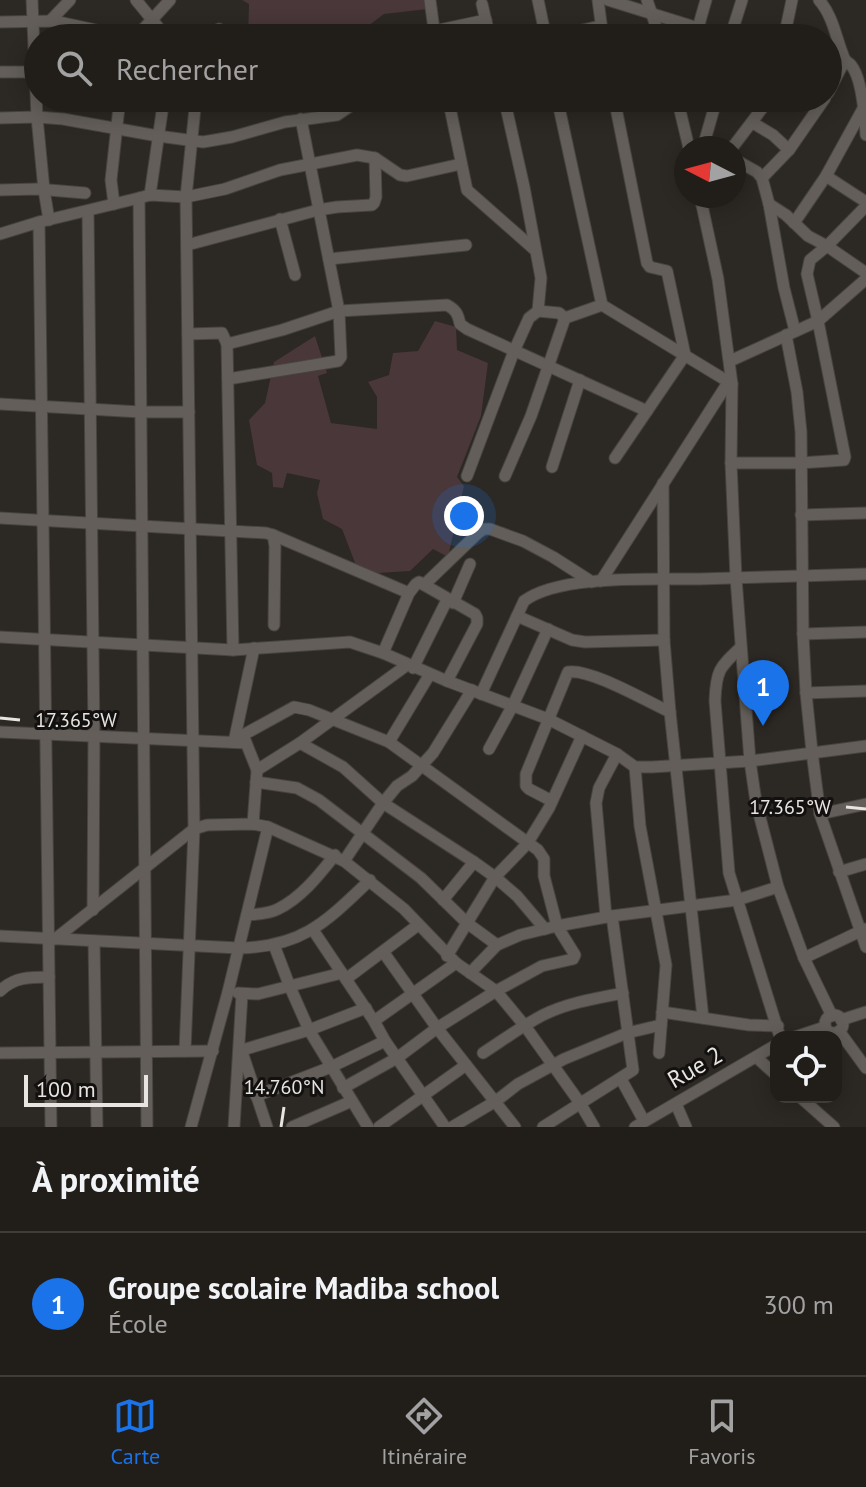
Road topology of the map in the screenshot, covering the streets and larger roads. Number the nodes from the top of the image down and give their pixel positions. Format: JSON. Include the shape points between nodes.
{"nodes":[{"id":1,"x":32,"y":0,"type":"edge"},
{"id":2,"x":70,"y":0,"type":"edge"},
{"id":3,"x":136,"y":0,"type":"edge"},
{"id":4,"x":170,"y":0,"type":"edge"},
{"id":5,"x":430,"y":0,"type":"edge"},
{"id":6,"x":538,"y":0,"type":"edge"},
{"id":7,"x":598,"y":0,"type":"edge"},
{"id":8,"x":608,"y":0,"type":"edge"},
{"id":9,"x":647,"y":0,"type":"edge"},
{"id":10,"x":660,"y":0,"type":"edge"},
{"id":11,"x":706,"y":0,"type":"edge"},
{"id":12,"x":742,"y":0,"type":"edge"},
{"id":13,"x":792,"y":0,"type":"edge"},
{"id":14,"x":819,"y":0,"type":"edge"},
{"id":15,"x":482,"y":4,"type":"dead end"},
{"id":16,"x":653,"y":13,"type":"junction"},
{"id":17,"x":33,"y":20,"type":"junction"},
{"id":18,"x":51,"y":20,"type":"junction"},
{"id":19,"x":152,"y":20,"type":"junction"},
{"id":20,"x":486,"y":20,"type":"junction"},
{"id":21,"x":0,"y":22,"type":"edge"},
{"id":22,"x":33,"y":24,"type":"edge"},
{"id":23,"x":69,"y":24,"type":"edge"},
{"id":24,"x":148,"y":24,"type":"edge"},
{"id":25,"x":155,"y":24,"type":"edge"},
{"id":26,"x":432,"y":24,"type":"edge"},
{"id":27,"x":473,"y":24,"type":"edge"},
{"id":28,"x":487,"y":24,"type":"edge"},
{"id":29,"x":544,"y":24,"type":"edge"},
{"id":30,"x":601,"y":24,"type":"edge"},
{"id":31,"x":656,"y":24,"type":"edge"},
{"id":32,"x":686,"y":24,"type":"edge"},
{"id":33,"x":699,"y":24,"type":"edge"},
{"id":34,"x":736,"y":24,"type":"edge"},
{"id":35,"x":787,"y":24,"type":"edge"},
{"id":36,"x":833,"y":24,"type":"edge"},
{"id":37,"x":842,"y":54,"type":"edge"},
{"id":38,"x":842,"y":59,"type":"edge"},
{"id":39,"x":845,"y":60,"type":"junction"},
{"id":40,"x":842,"y":66,"type":"edge"},
{"id":41,"x":0,"y":72,"type":"edge"},
{"id":42,"x":24,"y":72,"type":"edge"},
{"id":43,"x":864,"y":107,"type":"edge"},
{"id":44,"x":37,"y":112,"type":"edge"},
{"id":45,"x":118,"y":112,"type":"edge"},
{"id":46,"x":162,"y":112,"type":"edge"},
{"id":47,"x":194,"y":112,"type":"edge"},
{"id":48,"x":341,"y":112,"type":"edge"},
{"id":49,"x":451,"y":112,"type":"edge"},
{"id":50,"x":507,"y":112,"type":"edge"},
{"id":51,"x":560,"y":112,"type":"edge"},
{"id":52,"x":617,"y":112,"type":"edge"},
{"id":53,"x":680,"y":112,"type":"edge"},
{"id":54,"x":713,"y":112,"type":"edge"},
{"id":55,"x":760,"y":112,"type":"edge"},
{"id":56,"x":815,"y":112,"type":"edge"},
{"id":57,"x":37,"y":117,"type":"junction"},
{"id":58,"x":0,"y":118,"type":"edge"},
{"id":59,"x":301,"y":119,"type":"junction"},
{"id":60,"x":753,"y":123,"type":"junction"},
{"id":61,"x":116,"y":129,"type":"junction"},
{"id":62,"x":866,"y":135,"type":"edge"},
{"id":63,"x":158,"y":136,"type":"junction"},
{"id":64,"x":686,"y":136,"type":"edge"},
{"id":65,"x":706,"y":136,"type":"edge"},
{"id":66,"x":742,"y":136,"type":"edge"},
{"id":67,"x":191,"y":141,"type":"junction"},
{"id":68,"x":789,"y":150,"type":"junction"},
{"id":69,"x":375,"y":158,"type":"junction"},
{"id":70,"x":310,"y":164,"type":"junction"},
{"id":71,"x":461,"y":164,"type":"junction"},
{"id":72,"x":746,"y":166,"type":"edge"},
{"id":73,"x":826,"y":176,"type":"junction"},
{"id":74,"x":762,"y":178,"type":"junction"},
{"id":75,"x":0,"y":190,"type":"edge"},
{"id":76,"x":44,"y":190,"type":"junction"},
{"id":77,"x":85,"y":193,"type":"dead end"},
{"id":78,"x":144,"y":196,"type":"junction"},
{"id":79,"x":186,"y":197,"type":"junction"},
{"id":80,"x":114,"y":204,"type":"junction"},
{"id":81,"x":769,"y":204,"type":"junction"},
{"id":82,"x":866,"y":204,"type":"edge"},
{"id":83,"x":703,"y":208,"type":"edge"},
{"id":84,"x":318,"y":210,"type":"junction"},
{"id":85,"x":88,"y":211,"type":"junction"},
{"id":86,"x":280,"y":219,"type":"junction"},
{"id":87,"x":44,"y":221,"type":"junction"},
{"id":88,"x":794,"y":223,"type":"junction"},
{"id":89,"x":0,"y":234,"type":"edge"},
{"id":90,"x":187,"y":245,"type":"junction"},
{"id":91,"x":466,"y":245,"type":"dead end"},
{"id":92,"x":827,"y":246,"type":"junction"},
{"id":93,"x":535,"y":250,"type":"junction"},
{"id":94,"x":329,"y":259,"type":"junction"},
{"id":95,"x":866,"y":273,"type":"edge"},
{"id":96,"x":295,"y":275,"type":"dead end"},
{"id":97,"x":866,"y":279,"type":"edge"},
{"id":98,"x":602,"y":305,"type":"junction"},
{"id":99,"x":339,"y":311,"type":"junction"},
{"id":100,"x":538,"y":311,"type":"junction"},
{"id":101,"x":565,"y":318,"type":"junction"},
{"id":102,"x":818,"y":321,"type":"junction"},
{"id":103,"x":790,"y":333,"type":"junction"},
{"id":104,"x":188,"y":334,"type":"junction"},
{"id":105,"x":227,"y":344,"type":"junction"},
{"id":106,"x":514,"y":351,"type":"junction"},
{"id":107,"x":685,"y":355,"type":"junction"},
{"id":108,"x":730,"y":361,"type":"junction"},
{"id":109,"x":548,"y":366,"type":"junction"},
{"id":110,"x":228,"y":379,"type":"junction"},
{"id":111,"x":580,"y":380,"type":"junction"},
{"id":112,"x":730,"y":383,"type":"junction"},
{"id":113,"x":0,"y":404,"type":"edge"},
{"id":114,"x":41,"y":407,"type":"junction"},
{"id":115,"x":90,"y":409,"type":"junction"},
{"id":116,"x":647,"y":411,"type":"junction"},
{"id":117,"x":141,"y":412,"type":"junction"},
{"id":118,"x":189,"y":412,"type":"junction"},
{"id":119,"x":615,"y":458,"type":"dead end"},
{"id":120,"x":731,"y":463,"type":"junction"},
{"id":121,"x":800,"y":463,"type":"junction"},
{"id":122,"x":552,"y":467,"type":"dead end"},
{"id":123,"x":467,"y":476,"type":"dead end"},
{"id":124,"x":505,"y":476,"type":"dead end"},
{"id":125,"x":663,"y":483,"type":"junction"},
{"id":126,"x":866,"y":513,"type":"edge"},
{"id":127,"x":801,"y":515,"type":"junction"},
{"id":128,"x":0,"y":518,"type":"edge"},
{"id":129,"x":43,"y":520,"type":"junction"},
{"id":130,"x":92,"y":523,"type":"junction"},
{"id":131,"x":142,"y":526,"type":"junction"},
{"id":132,"x":190,"y":529,"type":"junction"},
{"id":133,"x":230,"y":531,"type":"junction"},
{"id":134,"x":273,"y":535,"type":"junction"},
{"id":135,"x":470,"y":564,"type":"dead end"},
{"id":136,"x":866,"y":574,"type":"edge"},
{"id":137,"x":802,"y":576,"type":"junction"},
{"id":138,"x":736,"y":578,"type":"junction"},
{"id":139,"x":663,"y":580,"type":"junction"},
{"id":140,"x":596,"y":582,"type":"junction"},
{"id":141,"x":424,"y":585,"type":"junction"},
{"id":142,"x":409,"y":593,"type":"junction"},
{"id":143,"x":450,"y":601,"type":"junction"},
{"id":144,"x":517,"y":616,"type":"junction"},
{"id":145,"x":274,"y":625,"type":"dead end"},
{"id":146,"x":548,"y":629,"type":"junction"},
{"id":147,"x":866,"y":632,"type":"edge"},
{"id":148,"x":803,"y":634,"type":"junction"},
{"id":149,"x":0,"y":637,"type":"edge"},
{"id":150,"x":44,"y":640,"type":"junction"},
{"id":151,"x":664,"y":640,"type":"junction"},
{"id":152,"x":93,"y":642,"type":"junction"},
{"id":153,"x":143,"y":645,"type":"junction"},
{"id":154,"x":192,"y":648,"type":"junction"},
{"id":155,"x":254,"y":648,"type":"junction"},
{"id":156,"x":740,"y":648,"type":"junction"},
{"id":157,"x":233,"y":650,"type":"junction"},
{"id":158,"x":383,"y":653,"type":"junction"},
{"id":159,"x":410,"y":666,"type":"junction"},
{"id":160,"x":430,"y":674,"type":"junction"},
{"id":161,"x":447,"y":681,"type":"junction"},
{"id":162,"x":866,"y":691,"type":"edge"},
{"id":163,"x":476,"y":692,"type":"junction"},
{"id":164,"x":806,"y":693,"type":"junction"},
{"id":165,"x":513,"y":705,"type":"junction"},
{"id":166,"x":670,"y":712,"type":"junction"},
{"id":167,"x":333,"y":719,"type":"junction"},
{"id":168,"x":548,"y":719,"type":"junction"},
{"id":169,"x":0,"y":732,"type":"edge"},
{"id":170,"x":45,"y":734,"type":"junction"},
{"id":171,"x":94,"y":736,"type":"junction"},
{"id":172,"x":582,"y":736,"type":"junction"},
{"id":173,"x":143,"y":738,"type":"junction"},
{"id":174,"x":193,"y":740,"type":"junction"},
{"id":175,"x":240,"y":742,"type":"junction"},
{"id":176,"x":389,"y":742,"type":"junction"},
{"id":177,"x":300,"y":743,"type":"junction"},
{"id":178,"x":866,"y":746,"type":"edge"},
{"id":179,"x":489,"y":749,"type":"dead end"},
{"id":180,"x":812,"y":752,"type":"junction"},
{"id":181,"x":617,"y":754,"type":"junction"},
{"id":182,"x":750,"y":761,"type":"junction"},
{"id":183,"x":721,"y":763,"type":"junction"},
{"id":184,"x":422,"y":766,"type":"junction"},
{"id":185,"x":675,"y":766,"type":"junction"},
{"id":186,"x":635,"y":767,"type":"junction"},
{"id":187,"x":256,"y":776,"type":"junction"},
{"id":188,"x":552,"y":801,"type":"junction"},
{"id":189,"x":383,"y":803,"type":"junction"},
{"id":190,"x":866,"y":804,"type":"edge"},
{"id":191,"x":820,"y":814,"type":"junction"},
{"id":192,"x":253,"y":824,"type":"junction"},
{"id":193,"x":268,"y":827,"type":"junction"},
{"id":194,"x":194,"y":829,"type":"junction"},
{"id":195,"x":362,"y":834,"type":"junction"},
{"id":196,"x":527,"y":844,"type":"junction"},
{"id":197,"x":340,"y":858,"type":"junction"},
{"id":198,"x":474,"y":862,"type":"junction"},
{"id":199,"x":866,"y":864,"type":"edge"},
{"id":200,"x":145,"y":868,"type":"junction"},
{"id":201,"x":839,"y":872,"type":"junction"},
{"id":202,"x":495,"y":877,"type":"junction"},
{"id":203,"x":370,"y":880,"type":"junction"},
{"id":204,"x":778,"y":887,"type":"junction"},
{"id":205,"x":443,"y":900,"type":"junction"},
{"id":206,"x":737,"y":900,"type":"junction"},
{"id":207,"x":692,"y":907,"type":"junction"},
{"id":208,"x":93,"y":910,"type":"junction"},
{"id":209,"x":657,"y":911,"type":"junction"},
{"id":210,"x":247,"y":915,"type":"junction"},
{"id":211,"x":609,"y":917,"type":"junction"},
{"id":212,"x":467,"y":923,"type":"junction"},
{"id":213,"x":418,"y":925,"type":"junction"},
{"id":214,"x":551,"y":927,"type":"junction"},
{"id":215,"x":313,"y":930,"type":"junction"},
{"id":216,"x":863,"y":930,"type":"edge"},
{"id":217,"x":0,"y":936,"type":"edge"},
{"id":218,"x":52,"y":938,"type":"junction"},
{"id":219,"x":94,"y":941,"type":"junction"},
{"id":220,"x":146,"y":943,"type":"junction"},
{"id":221,"x":188,"y":945,"type":"junction"},
{"id":222,"x":274,"y":945,"type":"junction"},
{"id":223,"x":497,"y":945,"type":"junction"},
{"id":224,"x":866,"y":947,"type":"edge"},
{"id":225,"x":239,"y":948,"type":"junction"},
{"id":226,"x":384,"y":953,"type":"junction"},
{"id":227,"x":804,"y":958,"type":"junction"},
{"id":228,"x":451,"y":960,"type":"junction"},
{"id":229,"x":470,"y":973,"type":"junction"},
{"id":230,"x":344,"y":976,"type":"junction"},
{"id":231,"x":49,"y":977,"type":"junction"},
{"id":232,"x":290,"y":987,"type":"junction"},
{"id":233,"x":0,"y":991,"type":"edge"},
{"id":234,"x":496,"y":991,"type":"junction"},
{"id":235,"x":228,"y":992,"type":"junction"},
{"id":236,"x":623,"y":993,"type":"junction"},
{"id":237,"x":242,"y":994,"type":"junction"},
{"id":238,"x":413,"y":994,"type":"junction"},
{"id":239,"x":366,"y":1008,"type":"junction"},
{"id":240,"x":662,"y":1012,"type":"junction"},
{"id":241,"x":866,"y":1012,"type":"edge"},
{"id":242,"x":703,"y":1018,"type":"junction"},
{"id":243,"x":374,"y":1021,"type":"junction"},
{"id":244,"x":661,"y":1025,"type":"junction"},
{"id":245,"x":525,"y":1026,"type":"junction"},
{"id":246,"x":437,"y":1028,"type":"junction"},
{"id":247,"x":836,"y":1028,"type":"edge"},
{"id":248,"x":309,"y":1030,"type":"junction"},
{"id":249,"x":775,"y":1031,"type":"edge"},
{"id":250,"x":779,"y":1031,"type":"edge"},
{"id":251,"x":627,"y":1033,"type":"junction"},
{"id":252,"x":385,"y":1041,"type":"junction"},
{"id":253,"x":770,"y":1049,"type":"edge"},
{"id":254,"x":147,"y":1051,"type":"junction"},
{"id":255,"x":185,"y":1051,"type":"junction"},
{"id":256,"x":213,"y":1051,"type":"junction"},
{"id":257,"x":240,"y":1051,"type":"junction"},
{"id":258,"x":50,"y":1052,"type":"junction"},
{"id":259,"x":96,"y":1052,"type":"junction"},
{"id":260,"x":0,"y":1053,"type":"edge"},
{"id":261,"x":483,"y":1053,"type":"dead end"},
{"id":262,"x":659,"y":1053,"type":"dead end"},
{"id":263,"x":861,"y":1053,"type":"edge"},
{"id":264,"x":756,"y":1057,"type":"junction"},
{"id":265,"x":397,"y":1058,"type":"junction"},
{"id":266,"x":553,"y":1064,"type":"junction"},
{"id":267,"x":466,"y":1065,"type":"junction"},
{"id":268,"x":331,"y":1067,"type":"junction"},
{"id":269,"x":866,"y":1068,"type":"edge"},
{"id":270,"x":770,"y":1070,"type":"edge"},
{"id":271,"x":621,"y":1079,"type":"junction"},
{"id":272,"x":343,"y":1088,"type":"junction"},
{"id":273,"x":423,"y":1094,"type":"junction"},
{"id":274,"x":256,"y":1096,"type":"junction"},
{"id":275,"x":352,"y":1101,"type":"junction"},
{"id":276,"x":496,"y":1101,"type":"junction"},
{"id":277,"x":580,"y":1103,"type":"junction"},
{"id":278,"x":808,"y":1103,"type":"edge"},
{"id":279,"x":676,"y":1104,"type":"junction"},
{"id":280,"x":639,"y":1125,"type":"edge"},
{"id":281,"x":831,"y":1126,"type":"edge"},
{"id":282,"x":51,"y":1127,"type":"edge"},
{"id":283,"x":97,"y":1127,"type":"edge"},
{"id":284,"x":147,"y":1127,"type":"edge"},
{"id":285,"x":191,"y":1127,"type":"edge"},
{"id":286,"x":234,"y":1127,"type":"edge"},
{"id":287,"x":267,"y":1127,"type":"edge"},
{"id":288,"x":292,"y":1127,"type":"edge"},
{"id":289,"x":368,"y":1127,"type":"edge"},
{"id":290,"x":379,"y":1127,"type":"edge"},
{"id":291,"x":445,"y":1127,"type":"edge"},
{"id":292,"x":452,"y":1127,"type":"edge"},
{"id":293,"x":515,"y":1127,"type":"edge"},
{"id":294,"x":543,"y":1127,"type":"edge"},
{"id":295,"x":594,"y":1127,"type":"edge"},
{"id":296,"x":686,"y":1127,"type":"edge"}],
"edges":[{"from":1,"to":17,"type":"street"},
{"from":2,"to":18,"type":"street"},
{"from":3,"to":19,"type":"street"},
{"from":4,"to":19,"type":"street"},
{"from":5,"to":26,"type":"street"},
{"from":6,"to":29,"type":"street"},
{"from":7,"to":30,"type":"street"},
{"from":8,"to":16,"type":"street"},
{"from":9,"to":16,"type":"street"},
{"from":10,"to":16,"type":"street"},
{"from":11,"to":33,"type":"street"},
{"from":12,"to":34,"type":"street"},
{"from":13,"to":35,"type":"street"},
{"from":14,"to":36,"type":"street"},
{"from":15,"to":20,"type":"street"},
{"from":16,"to":31,"type":"street"},
{"from":16,"to":32,"type":"street"},
{"from":17,"to":18,"type":"street"},
{"from":17,"to":21,"type":"street"},
{"from":17,"to":22,"type":"street"},
{"from":18,"to":23,"type":"street"},
{"from":19,"to":24,"type":"street"},
{"from":19,"to":25,"type":"street"},
{"from":20,"to":27,"type":"street"},
{"from":20,"to":28,"type":"street"},
{"from":37,"to":39,"type":"street"},
{"from":38,"to":39,"type":"street"},
{"from":39,"to":40,"type":"street"},
{"from":39,"to":43,"type":"street","via":[[854,68]]},
{"from":41,"to":42,"type":"street"},
{"from":43,"to":62,"type":"street"},
{"from":43,"to":73,"type":"street"},
{"from":44,"to":57,"type":"street"},
{"from":45,"to":61,"type":"street"},
{"from":46,"to":63,"type":"street"},
{"from":47,"to":67,"type":"street"},
{"from":48,"to":59,"type":"street"},
{"from":49,"to":71,"type":"street"},
{"from":50,"to":93,"type":"street"},
{"from":51,"to":98,"type":"street"},
{"from":52,"to":107,"type":"street","via":[[647,263],[667,271]]},
{"from":53,"to":64,"type":"street"},
{"from":54,"to":65,"type":"street"},
{"from":55,"to":60,"type":"street"},
{"from":56,"to":68,"type":"street"},
{"from":57,"to":58,"type":"street"},
{"from":57,"to":61,"type":"street"},
{"from":57,"to":76,"type":"street"},
{"from":59,"to":67,"type":"street","via":[[232,137]]},
{"from":59,"to":70,"type":"street"},
{"from":60,"to":66,"type":"street"},
{"from":60,"to":68,"type":"street"},
{"from":61,"to":63,"type":"street"},
{"from":61,"to":80,"type":"street"},
{"from":63,"to":67,"type":"street"},
{"from":63,"to":78,"type":"street"},
{"from":67,"to":79,"type":"street"},
{"from":68,"to":74,"type":"street"},
{"from":69,"to":70,"type":"street","via":[[357,155]]},
{"from":69,"to":71,"type":"street","via":[[407,176]]},
{"from":69,"to":84,"type":"street","via":[[374,203]]},
{"from":70,"to":79,"type":"street"},
{"from":70,"to":84,"type":"street"},
{"from":71,"to":93,"type":"street","via":[[467,190]]},
{"from":72,"to":74,"type":"street"},
{"from":73,"to":82,"type":"street"},
{"from":73,"to":88,"type":"street"},
{"from":74,"to":81,"type":"street"},
{"from":75,"to":76,"type":"street"},
{"from":76,"to":77,"type":"street"},
{"from":76,"to":87,"type":"street"},
{"from":78,"to":79,"type":"street"},
{"from":78,"to":80,"type":"street"},
{"from":78,"to":117,"type":"street"},
{"from":79,"to":90,"type":"street"},
{"from":80,"to":85,"type":"street"},
{"from":81,"to":88,"type":"street"},
{"from":81,"to":103,"type":"street"},
{"from":82,"to":92,"type":"street"},
{"from":83,"to":108,"type":"street"},
{"from":84,"to":86,"type":"street"},
{"from":84,"to":94,"type":"street"},
{"from":85,"to":87,"type":"street"},
{"from":85,"to":115,"type":"street"},
{"from":86,"to":90,"type":"street"},
{"from":86,"to":96,"type":"street"},
{"from":87,"to":89,"type":"street"},
{"from":87,"to":114,"type":"street"},
{"from":88,"to":92,"type":"street"},
{"from":90,"to":104,"type":"street"},
{"from":91,"to":94,"type":"street"},
{"from":92,"to":95,"type":"street"},
{"from":92,"to":102,"type":"street","via":[[810,260],[807,274]]},
{"from":93,"to":100,"type":"street","via":[[541,278]]},
{"from":94,"to":99,"type":"street"},
{"from":97,"to":102,"type":"street"},
{"from":98,"to":101,"type":"street"},
{"from":98,"to":107,"type":"street"},
{"from":99,"to":105,"type":"street"},
{"from":99,"to":106,"type":"street","via":[[447,305],[467,329]]},
{"from":99,"to":110,"type":"street","via":[[338,361]]},
{"from":100,"to":101,"type":"street"},
{"from":100,"to":106,"type":"street","via":[[529,318]]},
{"from":101,"to":109,"type":"street"},
{"from":102,"to":103,"type":"street"},
{"from":102,"to":121,"type":"street","via":[[845,457],[841,462]]},
{"from":103,"to":108,"type":"street"},
{"from":103,"to":121,"type":"street"},
{"from":104,"to":105,"type":"street","via":[[222,333]]},
{"from":104,"to":118,"type":"street"},
{"from":105,"to":110,"type":"street"},
{"from":106,"to":109,"type":"street"},
{"from":106,"to":123,"type":"street"},
{"from":107,"to":112,"type":"street"},
{"from":107,"to":116,"type":"street"},
{"from":108,"to":112,"type":"street"},
{"from":109,"to":111,"type":"street"},
{"from":109,"to":124,"type":"street"},
{"from":110,"to":133,"type":"street"},
{"from":111,"to":116,"type":"street"},
{"from":111,"to":122,"type":"street"},
{"from":112,"to":120,"type":"street"},
{"from":112,"to":125,"type":"street"},
{"from":113,"to":114,"type":"street"},
{"from":114,"to":115,"type":"street"},
{"from":114,"to":129,"type":"street"},
{"from":115,"to":117,"type":"street"},
{"from":115,"to":130,"type":"street"},
{"from":116,"to":119,"type":"street"},
{"from":117,"to":118,"type":"street"},
{"from":117,"to":131,"type":"street"},
{"from":118,"to":132,"type":"street"},
{"from":120,"to":121,"type":"street"},
{"from":120,"to":138,"type":"street"},
{"from":121,"to":127,"type":"street"},
{"from":125,"to":139,"type":"street"},
{"from":125,"to":140,"type":"street"},
{"from":126,"to":127,"type":"street"},
{"from":127,"to":137,"type":"street"},
{"from":128,"to":129,"type":"street"},
{"from":129,"to":130,"type":"street"},
{"from":129,"to":150,"type":"street"},
{"from":130,"to":131,"type":"street"},
{"from":130,"to":152,"type":"street"},
{"from":131,"to":132,"type":"street"},
{"from":131,"to":153,"type":"street"},
{"from":132,"to":133,"type":"street"},
{"from":132,"to":154,"type":"street"},
{"from":133,"to":134,"type":"street"},
{"from":133,"to":157,"type":"street"},
{"from":134,"to":142,"type":"street"},
{"from":134,"to":145,"type":"street"},
{"from":135,"to":143,"type":"street"},
{"from":136,"to":137,"type":"street"},
{"from":137,"to":138,"type":"street"},
{"from":137,"to":148,"type":"street"},
{"from":138,"to":139,"type":"street"},
{"from":138,"to":156,"type":"street"},
{"from":139,"to":140,"type":"street"},
{"from":139,"to":151,"type":"street"},
{"from":140,"to":141,"type":"street","via":[[523,541],[484,529]]},
{"from":140,"to":144,"type":"street","via":[[536,594],[524,601]]},
{"from":141,"to":142,"type":"street","via":[[419,582]]},
{"from":141,"to":143,"type":"street"},
{"from":142,"to":158,"type":"street"},
{"from":143,"to":159,"type":"street"},
{"from":143,"to":161,"type":"street","via":[[475,614],[477,621]]},
{"from":144,"to":146,"type":"street"},
{"from":144,"to":163,"type":"street"},
{"from":146,"to":151,"type":"street","via":[[585,642]]},
{"from":146,"to":165,"type":"street"},
{"from":147,"to":148,"type":"street"},
{"from":148,"to":164,"type":"street"},
{"from":149,"to":150,"type":"street"},
{"from":150,"to":152,"type":"street"},
{"from":150,"to":170,"type":"street"},
{"from":151,"to":166,"type":"street"},
{"from":152,"to":153,"type":"street"},
{"from":152,"to":171,"type":"street"},
{"from":153,"to":154,"type":"street"},
{"from":153,"to":173,"type":"street"},
{"from":154,"to":157,"type":"street"},
{"from":154,"to":174,"type":"street"},
{"from":155,"to":157,"type":"street"},
{"from":155,"to":158,"type":"street","via":[[350,642]]},
{"from":155,"to":175,"type":"street"},
{"from":156,"to":182,"type":"street"},
{"from":156,"to":183,"type":"street","via":[[723,664],[716,685]]},
{"from":158,"to":159,"type":"street"},
{"from":159,"to":160,"type":"street"},
{"from":159,"to":167,"type":"street"},
{"from":160,"to":161,"type":"street"},
{"from":160,"to":176,"type":"street"},
{"from":161,"to":163,"type":"street"},
{"from":162,"to":164,"type":"street"},
{"from":163,"to":165,"type":"street"},
{"from":163,"to":184,"type":"street"},
{"from":164,"to":180,"type":"street"},
{"from":165,"to":168,"type":"street"},
{"from":165,"to":179,"type":"street"},
{"from":166,"to":168,"type":"street","via":[[599,678],[571,671]]},
{"from":166,"to":185,"type":"street"},
{"from":167,"to":175,"type":"street","via":[[290,708],[243,735]]},
{"from":167,"to":176,"type":"street"},
{"from":167,"to":177,"type":"street"},
{"from":168,"to":172,"type":"street"},
{"from":168,"to":188,"type":"street","via":[[525,780],[529,789]]},
{"from":169,"to":170,"type":"street"},
{"from":170,"to":171,"type":"street"},
{"from":170,"to":218,"type":"street"},
{"from":171,"to":173,"type":"street"},
{"from":171,"to":208,"type":"street"},
{"from":172,"to":181,"type":"street"},
{"from":172,"to":188,"type":"street"},
{"from":173,"to":174,"type":"street"},
{"from":173,"to":200,"type":"street"},
{"from":174,"to":175,"type":"street"},
{"from":174,"to":194,"type":"street"},
{"from":175,"to":187,"type":"street"},
{"from":176,"to":184,"type":"street"},
{"from":177,"to":187,"type":"street"},
{"from":177,"to":189,"type":"street","via":[[343,767]]},
{"from":178,"to":180,"type":"street"},
{"from":180,"to":182,"type":"street"},
{"from":180,"to":191,"type":"street"},
{"from":181,"to":186,"type":"street"},
{"from":181,"to":211,"type":"street","via":[[596,803]]},
{"from":182,"to":183,"type":"street"},
{"from":182,"to":204,"type":"street"},
{"from":183,"to":185,"type":"street"},
{"from":183,"to":206,"type":"street","via":[[729,873]]},
{"from":184,"to":189,"type":"street"},
{"from":184,"to":196,"type":"street"},
{"from":185,"to":186,"type":"street"},
{"from":185,"to":207,"type":"street"},
{"from":186,"to":209,"type":"street","via":[[638,816]]},
{"from":187,"to":192,"type":"street"},
{"from":187,"to":195,"type":"street","via":[[305,791]]},
{"from":188,"to":196,"type":"street"},
{"from":189,"to":195,"type":"street"},
{"from":189,"to":198,"type":"street"},
{"from":190,"to":191,"type":"street"},
{"from":191,"to":201,"type":"street"},
{"from":192,"to":193,"type":"street"},
{"from":192,"to":194,"type":"street"},
{"from":193,"to":197,"type":"street"},
{"from":193,"to":210,"type":"street"},
{"from":194,"to":200,"type":"street"},
{"from":194,"to":221,"type":"street"},
{"from":195,"to":197,"type":"street"},
{"from":195,"to":205,"type":"street"},
{"from":196,"to":202,"type":"street"},
{"from":196,"to":214,"type":"street","via":[[544,859]]},
{"from":197,"to":203,"type":"street"},
{"from":197,"to":210,"type":"street","via":[[286,904]]},
{"from":198,"to":202,"type":"street"},
{"from":198,"to":205,"type":"street"},
{"from":199,"to":201,"type":"street"},
{"from":200,"to":208,"type":"street"},
{"from":200,"to":220,"type":"street"},
{"from":201,"to":216,"type":"street"},
{"from":202,"to":212,"type":"street"},
{"from":202,"to":214,"type":"street"},
{"from":203,"to":213,"type":"street"},
{"from":203,"to":215,"type":"street"},
{"from":204,"to":206,"type":"street"},
{"from":204,"to":227,"type":"street"},
{"from":205,"to":212,"type":"street"},
{"from":206,"to":207,"type":"street"},
{"from":206,"to":250,"type":"street"},
{"from":207,"to":209,"type":"street"},
{"from":207,"to":242,"type":"street"},
{"from":208,"to":218,"type":"street"},
{"from":209,"to":211,"type":"street"},
{"from":209,"to":240,"type":"street","via":[[666,965]]},
{"from":210,"to":225,"type":"street"},
{"from":211,"to":214,"type":"street"},
{"from":211,"to":236,"type":"street"},
{"from":212,"to":223,"type":"street"},
{"from":212,"to":228,"type":"street"},
{"from":213,"to":226,"type":"street"},
{"from":213,"to":228,"type":"street"},
{"from":214,"to":223,"type":"street"},
{"from":214,"to":234,"type":"street","via":[[573,959],[542,966]]},
{"from":215,"to":222,"type":"street"},
{"from":215,"to":230,"type":"street"},
{"from":216,"to":224,"type":"street"},
{"from":216,"to":227,"type":"street"},
{"from":217,"to":218,"type":"street"},
{"from":218,"to":219,"type":"street"},
{"from":218,"to":231,"type":"street"},
{"from":219,"to":220,"type":"street"},
{"from":219,"to":259,"type":"street"},
{"from":220,"to":221,"type":"street"},
{"from":220,"to":254,"type":"street"},
{"from":221,"to":225,"type":"street"},
{"from":221,"to":255,"type":"street"},
{"from":222,"to":225,"type":"street"},
{"from":222,"to":232,"type":"street"},
{"from":223,"to":229,"type":"street"},
{"from":225,"to":235,"type":"street"},
{"from":226,"to":230,"type":"street"},
{"from":226,"to":238,"type":"street"},
{"from":227,"to":247,"type":"street"},
{"from":228,"to":229,"type":"street"},
{"from":228,"to":238,"type":"street"},
{"from":229,"to":234,"type":"street"},
{"from":230,"to":232,"type":"street"},
{"from":230,"to":239,"type":"street"},
{"from":231,"to":233,"type":"street","via":[[18,979]]},
{"from":231,"to":258,"type":"street"},
{"from":232,"to":237,"type":"street"},
{"from":232,"to":248,"type":"street"},
{"from":234,"to":245,"type":"street"},
{"from":234,"to":246,"type":"street"},
{"from":235,"to":237,"type":"street"},
{"from":235,"to":256,"type":"street"},
{"from":236,"to":245,"type":"street","via":[[554,1010]]},
{"from":236,"to":251,"type":"street"},
{"from":237,"to":257,"type":"street"},
{"from":238,"to":243,"type":"street"},
{"from":238,"to":246,"type":"street"},
{"from":239,"to":243,"type":"street"},
{"from":239,"to":248,"type":"street"},
{"from":240,"to":242,"type":"street"},
{"from":240,"to":244,"type":"street"},
{"from":241,"to":247,"type":"street"},
{"from":242,"to":249,"type":"street"},
{"from":243,"to":252,"type":"street"},
{"from":244,"to":251,"type":"street"},
{"from":244,"to":262,"type":"street"},
{"from":245,"to":261,"type":"street"},
{"from":245,"to":266,"type":"street"},
{"from":246,"to":265,"type":"street"},
{"from":246,"to":267,"type":"street"},
{"from":247,"to":263,"type":"street"},
{"from":248,"to":257,"type":"street"},
{"from":248,"to":268,"type":"street"},
{"from":251,"to":266,"type":"street"},
{"from":251,"to":271,"type":"street","via":[[633,1070]]},
{"from":252,"to":265,"type":"street"},
{"from":252,"to":268,"type":"street"},
{"from":253,"to":264,"type":"street","name":"Rue 2"},
{"from":254,"to":255,"type":"street"},
{"from":254,"to":259,"type":"street"},
{"from":254,"to":284,"type":"street"},
{"from":255,"to":256,"type":"street"},
{"from":256,"to":285,"type":"street"},
{"from":257,"to":274,"type":"street"},
{"from":257,"to":286,"type":"street"},
{"from":258,"to":259,"type":"street"},
{"from":258,"to":260,"type":"street"},
{"from":258,"to":282,"type":"street"},
{"from":259,"to":283,"type":"street"},
{"from":263,"to":269,"type":"street"},
{"from":264,"to":270,"type":"street"},
{"from":264,"to":279,"type":"street","name":"Rue 2"},
{"from":265,"to":272,"type":"street"},
{"from":265,"to":273,"type":"street"},
{"from":266,"to":276,"type":"street"},
{"from":266,"to":277,"type":"street"},
{"from":267,"to":273,"type":"street"},
{"from":267,"to":276,"type":"street"},
{"from":268,"to":272,"type":"street"},
{"from":268,"to":274,"type":"street"},
{"from":271,"to":277,"type":"street"},
{"from":271,"to":280,"type":"street"},
{"from":272,"to":275,"type":"street"},
{"from":273,"to":290,"type":"street"},
{"from":273,"to":291,"type":"street"},
{"from":274,"to":287,"type":"street"},
{"from":275,"to":288,"type":"street"},
{"from":275,"to":289,"type":"street"},
{"from":276,"to":292,"type":"street"},
{"from":276,"to":293,"type":"street"},
{"from":277,"to":294,"type":"street"},
{"from":277,"to":295,"type":"street"},
{"from":278,"to":281,"type":"street"},
{"from":279,"to":280,"type":"street","name":"Rue 2"},
{"from":279,"to":296,"type":"street"}]}
